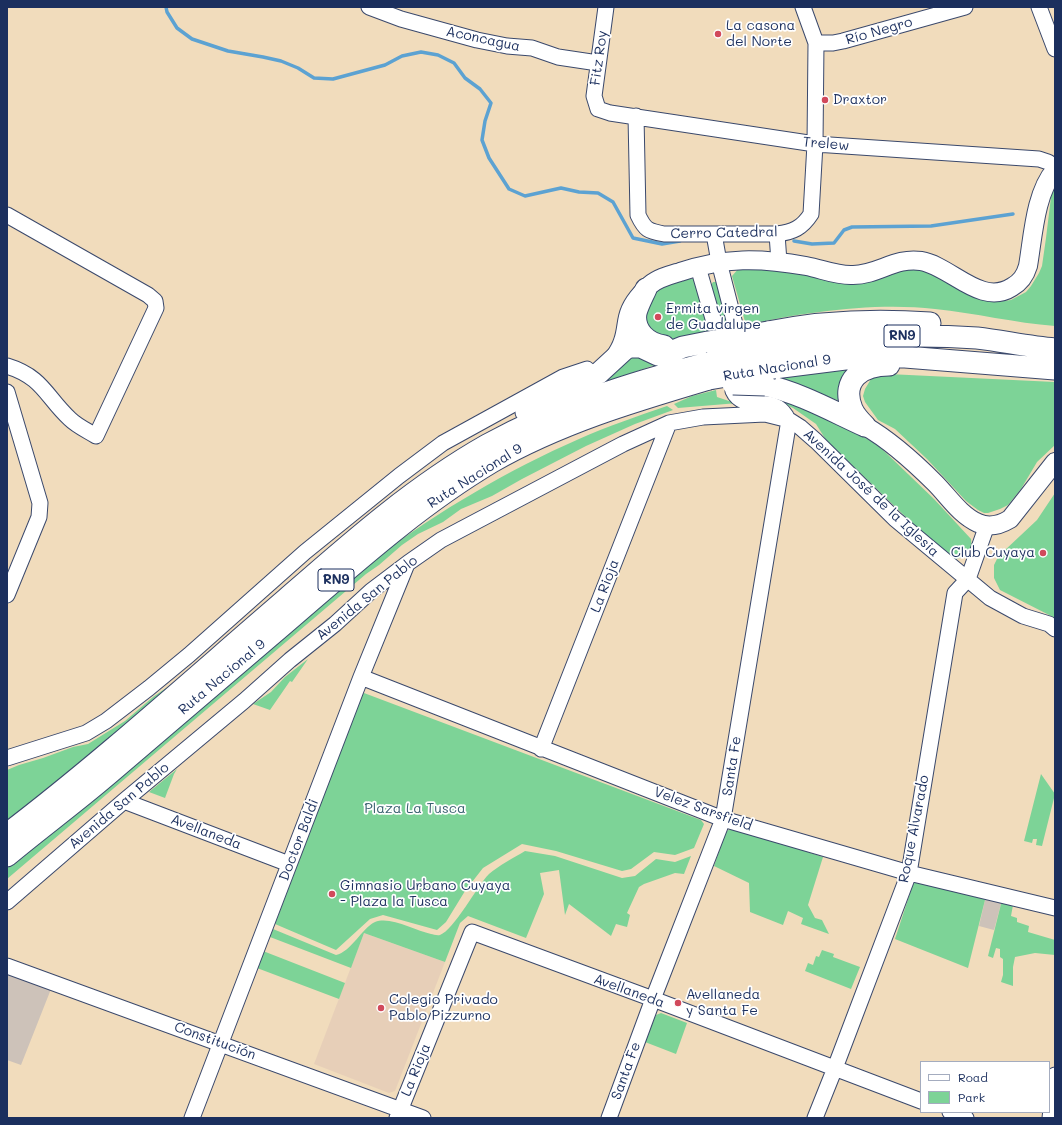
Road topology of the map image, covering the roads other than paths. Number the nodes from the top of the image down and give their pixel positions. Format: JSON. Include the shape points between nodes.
{"nodes":[{"id":1,"x":369,"y":7,"type":"edge"},
{"id":2,"x":606,"y":7,"type":"edge"},
{"id":3,"x":803,"y":7,"type":"edge"},
{"id":4,"x":965,"y":7,"type":"edge"},
{"id":5,"x":1039,"y":7,"type":"edge"},
{"id":6,"x":816,"y":43,"type":"junction"},
{"id":7,"x":1055,"y":49,"type":"edge"},
{"id":8,"x":598,"y":63,"type":"junction"},
{"id":9,"x":598,"y":109,"type":"joint"},
{"id":10,"x":636,"y":116,"type":"junction"},
{"id":11,"x":815,"y":144,"type":"junction"},
{"id":12,"x":1055,"y":169,"type":"edge"},
{"id":13,"x":7,"y":215,"type":"edge"},
{"id":14,"x":714,"y":234,"type":"junction"},
{"id":15,"x":777,"y":234,"type":"junction"},
{"id":16,"x":719,"y":262,"type":"junction"},
{"id":17,"x":779,"y":262,"type":"junction"},
{"id":18,"x":698,"y":267,"type":"junction"},
{"id":19,"x":646,"y":289,"type":"junction"},
{"id":20,"x":737,"y":332,"type":"dead end"},
{"id":21,"x":713,"y":339,"type":"junction"},
{"id":22,"x":683,"y":347,"type":"junction"},
{"id":23,"x":1055,"y":349,"type":"edge"},
{"id":24,"x":1030,"y":353,"type":"junction"},
{"id":25,"x":612,"y":362,"type":"junction"},
{"id":26,"x":7,"y":366,"type":"edge"},
{"id":27,"x":1003,"y":366,"type":"junction"},
{"id":28,"x":1055,"y":369,"type":"edge"},
{"id":29,"x":765,"y":372,"type":"junction"},
{"id":30,"x":718,"y":380,"type":"junction"},
{"id":31,"x":7,"y":392,"type":"edge"},
{"id":32,"x":789,"y":420,"type":"junction"},
{"id":33,"x":669,"y":423,"type":"junction"},
{"id":34,"x":865,"y":426,"type":"junction"},
{"id":35,"x":1055,"y":462,"type":"edge"},
{"id":36,"x":988,"y":525,"type":"junction"},
{"id":37,"x":369,"y":528,"type":"junction"},
{"id":38,"x":408,"y":563,"type":"junction"},
{"id":39,"x":968,"y":579,"type":"junction"},
{"id":40,"x":7,"y":595,"type":"edge"},
{"id":41,"x":1055,"y":629,"type":"edge"},
{"id":42,"x":361,"y":677,"type":"junction"},
{"id":43,"x":541,"y":749,"type":"junction"},
{"id":44,"x":7,"y":758,"type":"edge"},
{"id":45,"x":124,"y":801,"type":"junction"},
{"id":46,"x":723,"y":819,"type":"junction"},
{"id":47,"x":7,"y":834,"type":"edge"},
{"id":48,"x":7,"y":856,"type":"edge"},
{"id":49,"x":289,"y":864,"type":"junction"},
{"id":50,"x":909,"y":873,"type":"junction"},
{"id":51,"x":7,"y":902,"type":"edge"},
{"id":52,"x":1055,"y":908,"type":"edge"},
{"id":53,"x":472,"y":932,"type":"joint"},
{"id":54,"x":7,"y":966,"type":"edge"},
{"id":55,"x":653,"y":999,"type":"junction"},
{"id":56,"x":220,"y":1043,"type":"junction"},
{"id":57,"x":835,"y":1068,"type":"junction"},
{"id":58,"x":1055,"y":1075,"type":"edge"},
{"id":59,"x":920,"y":1101,"type":"edge"},
{"id":60,"x":399,"y":1113,"type":"edge"},
{"id":61,"x":953,"y":1113,"type":"edge"},
{"id":62,"x":192,"y":1118,"type":"edge"},
{"id":63,"x":423,"y":1118,"type":"edge"},
{"id":64,"x":609,"y":1118,"type":"edge"},
{"id":65,"x":815,"y":1118,"type":"edge"},
{"id":66,"x":966,"y":1118,"type":"edge"},
{"id":67,"x":1050,"y":1118,"type":"edge"}],
"edges":[{"from":1,"to":8,"type":"street","name":"Aconcagua","via":[[401,19],[477,40],[532,48],[558,56]]},
{"from":2,"to":8,"type":"street","name":"Fitz Roy"},
{"from":3,"to":6,"type":"street"},
{"from":4,"to":6,"type":"street","name":"Río Negro","via":[[843,42]]},
{"from":5,"to":7,"type":"street"},
{"from":6,"to":11,"type":"street"},
{"from":8,"to":9,"type":"street","name":"Fitz Roy","via":[[594,96]]},
{"from":9,"to":10,"type":"street","name":"Trelew"},
{"from":10,"to":11,"type":"street","name":"Trelew"},
{"from":10,"to":14,"type":"street","name":"Cerro Catedral","via":[[638,215],[644,227],[664,234]]},
{"from":11,"to":12,"type":"street","name":"Trelew","via":[[1039,160],[1048,162]]},
{"from":11,"to":15,"type":"street","name":"Cerro Catedral","via":[[811,214],[806,222],[791,232]]},
{"from":12,"to":17,"type":"main road","via":[[1047,180],[1038,209],[1026,273],[1018,283],[1005,291],[984,292],[943,268],[921,261],[896,262],[855,275]]},
{"from":13,"to":26,"type":"street","via":[[148,296],[155,301],[156,308],[96,436],[70,420],[30,375]]},
{"from":14,"to":15,"type":"street","name":"Cerro Catedral"},
{"from":14,"to":16,"type":"street"},
{"from":15,"to":17,"type":"street"},
{"from":16,"to":17,"type":"main road"},
{"from":16,"to":18,"type":"main road"},
{"from":16,"to":20,"type":"street"},
{"from":18,"to":19,"type":"main road","via":[[661,279]]},
{"from":18,"to":21,"type":"street"},
{"from":19,"to":22,"type":"highway","via":[[636,313],[636,321],[642,334],[656,344]]},
{"from":19,"to":25,"type":"main road","via":[[631,308],[623,341]]},
{"from":21,"to":22,"type":"highway"},
{"from":21,"to":29,"type":"highway","bridge":true},
{"from":22,"to":25,"type":"highway","via":[[658,355],[641,347],[629,348]]},
{"from":23,"to":24,"type":"highway","number":"RN9"},
{"from":24,"to":27,"type":"highway","name":"Ruta Nacional 9","number":"RN9"},
{"from":24,"to":28,"type":"highway","name":"Ruta Nacional 9","number":"RN9"},
{"from":24,"to":29,"type":"highway","via":[[980,329],[956,325],[885,320],[819,323]]},
{"from":25,"to":37,"type":"highway","via":[[599,373],[561,392],[420,476],[399,493]]},
{"from":25,"to":44,"type":"street","via":[[563,377],[443,443],[311,547],[189,655],[106,721],[86,733]]},
{"from":27,"to":29,"type":"highway","name":"Ruta Nacional 9","number":"RN9","via":[[905,357],[861,357]]},
{"from":27,"to":34,"type":"highway","via":[[970,370],[890,365],[866,368],[858,373],[849,388],[852,409]]},
{"from":29,"to":30,"type":"highway","name":"Ruta Nacional 9","number":"RN9","bridge":true},
{"from":29,"to":30,"type":"street","via":[[740,400]]},
{"from":29,"to":32,"type":"street","via":[[770,404],[781,408]]},
{"from":29,"to":34,"type":"highway","via":[[776,388],[808,399]]},
{"from":30,"to":37,"type":"highway","name":"Ruta Nacional 9","number":"RN9","via":[[600,394],[575,403],[486,446],[417,490]]},
{"from":30,"to":48,"type":"highway","name":"Ruta Nacional 9","number":"RN9","via":[[658,394],[584,419],[548,434],[460,482],[399,526],[100,781]]},
{"from":31,"to":40,"type":"street","via":[[40,503],[39,517]]},
{"from":32,"to":33,"type":"street","name":"Avenida San Pablo","via":[[765,414],[703,417]]},
{"from":32,"to":39,"type":"street","name":"Avenida José de la Iglesia","via":[[816,440],[895,519]]},
{"from":32,"to":46,"type":"street","name":"Santa Fe"},
{"from":33,"to":38,"type":"street","name":"Avenida San Pablo","via":[[623,444],[441,540]]},
{"from":33,"to":43,"type":"street","name":"La Rioja"},
{"from":34,"to":36,"type":"main road","via":[[894,445],[960,510],[973,520]]},
{"from":35,"to":36,"type":"main road","via":[[1015,514],[1004,523]]},
{"from":36,"to":39,"type":"street"},
{"from":37,"to":47,"type":"highway","name":"Ruta Nacional 9","number":"RN9","via":[[121,741]]},
{"from":38,"to":42,"type":"street","name":"Doctor Baldi"},
{"from":38,"to":45,"type":"street","name":"Avenida San Pablo"},
{"from":39,"to":41,"type":"street","name":"Avenida José de la Iglesia","via":[[1008,609],[1049,624]]},
{"from":39,"to":50,"type":"street","name":"Roque Alvarado","via":[[955,593]]},
{"from":42,"to":43,"type":"street","name":"Velez Sarsfield"},
{"from":42,"to":49,"type":"street","name":"Doctor Baldi"},
{"from":43,"to":46,"type":"street","name":"Velez Sarsfield"},
{"from":45,"to":49,"type":"street","name":"Avellaneda"},
{"from":45,"to":51,"type":"street","name":"Avenida San Pablo"},
{"from":46,"to":50,"type":"street","name":"Velez Sarsfield"},
{"from":46,"to":55,"type":"street","name":"Santa Fe"},
{"from":49,"to":56,"type":"street","name":"Doctor Baldi"},
{"from":50,"to":52,"type":"street","name":"Velez Sarsfield"},
{"from":50,"to":57,"type":"street","name":"Roque Alvarado"},
{"from":53,"to":55,"type":"street","name":"Avellaneda"},
{"from":53,"to":60,"type":"street","name":"La Rioja"},
{"from":54,"to":56,"type":"street","name":"Constitución"},
{"from":55,"to":57,"type":"street","name":"Avellaneda"},
{"from":55,"to":64,"type":"street","name":"Santa Fe"},
{"from":56,"to":60,"type":"street","name":"Constitución"},
{"from":56,"to":62,"type":"street","name":"Doctor Baldi"},
{"from":57,"to":59,"type":"street","name":"Avellaneda"},
{"from":57,"to":65,"type":"street","name":"Roque Alvarado"},
{"from":58,"to":67,"type":"street"},
{"from":60,"to":63,"type":"street","name":"Constitución"},
{"from":61,"to":66,"type":"street"}]}
